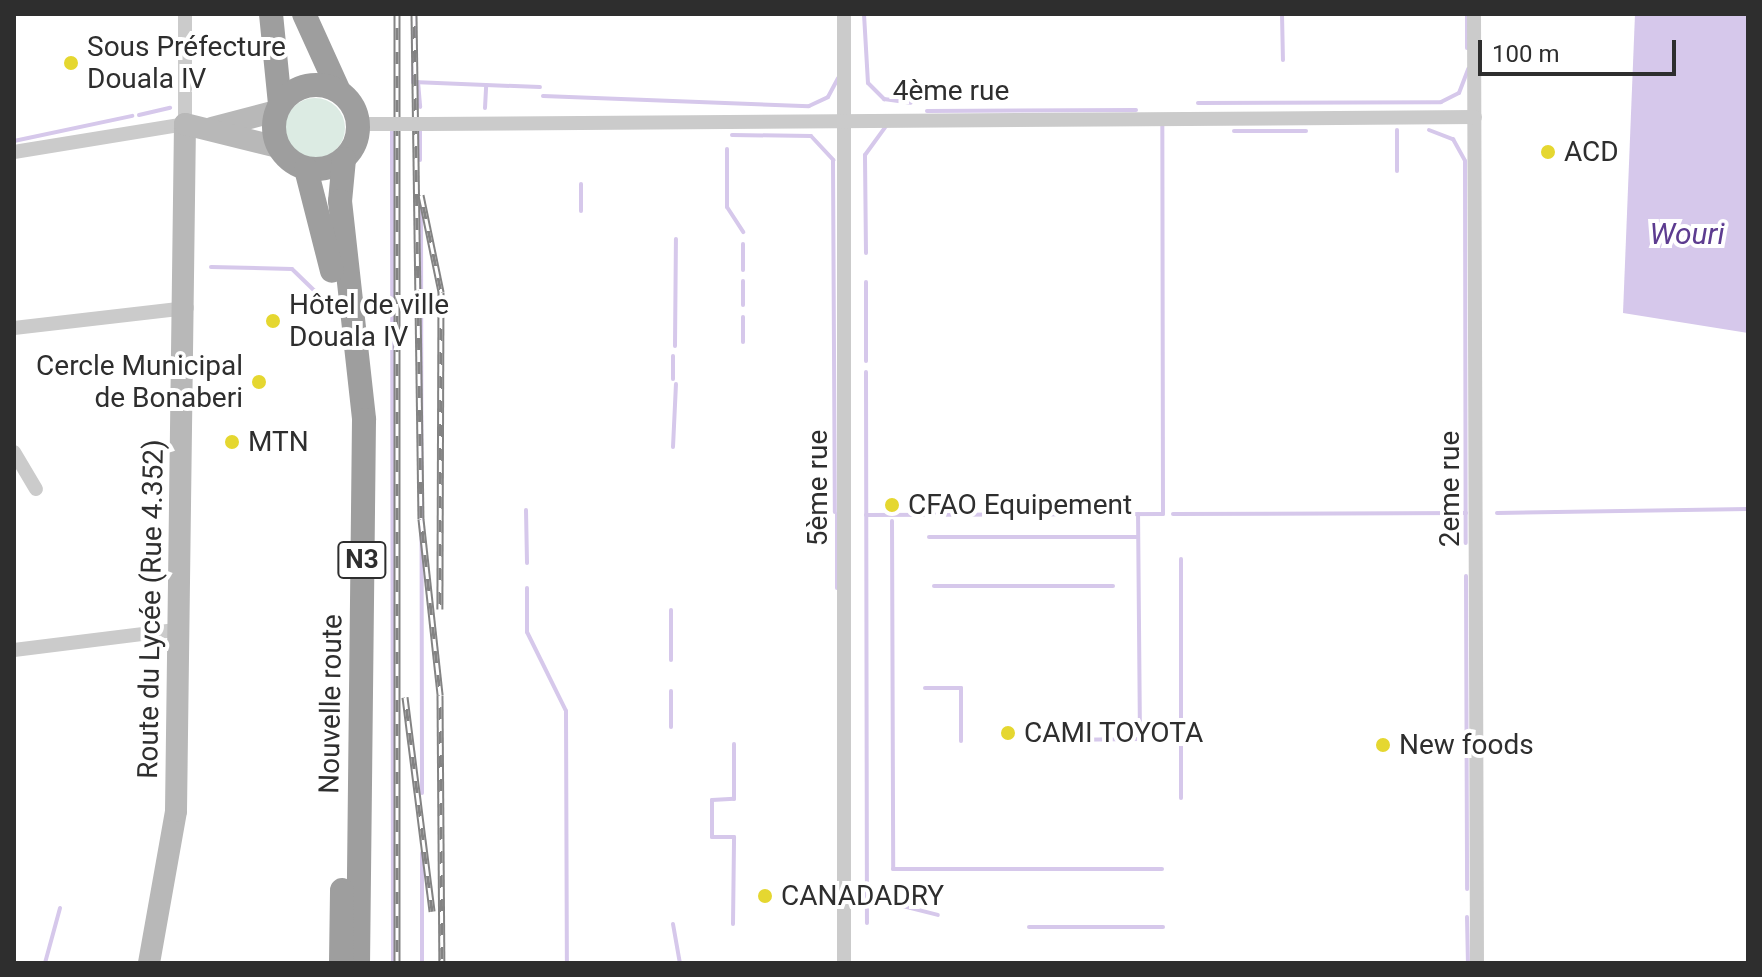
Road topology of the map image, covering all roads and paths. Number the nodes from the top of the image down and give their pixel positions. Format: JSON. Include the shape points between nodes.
{"nodes":[{"id":1,"x":185,"y":14,"type":"edge"},
{"id":2,"x":271,"y":14,"type":"edge"},
{"id":3,"x":304,"y":14,"type":"edge"},
{"id":4,"x":844,"y":14,"type":"edge"},
{"id":5,"x":1474,"y":14,"type":"edge"},
{"id":6,"x":339,"y":91,"type":"junction"},
{"id":7,"x":278,"y":107,"type":"junction"},
{"id":8,"x":844,"y":117,"type":"junction"},
{"id":9,"x":1475,"y":117,"type":"junction"},
{"id":10,"x":185,"y":124,"type":"junction"},
{"id":11,"x":358,"y":124,"type":"junction"},
{"id":12,"x":212,"y":128,"type":"junction"},
{"id":13,"x":278,"y":147,"type":"junction"},
{"id":14,"x":14,"y":152,"type":"edge"},
{"id":15,"x":344,"y":159,"type":"junction"},
{"id":16,"x":306,"y":169,"type":"junction"},
{"id":17,"x":187,"y":308,"type":"junction"},
{"id":18,"x":14,"y":328,"type":"edge"},
{"id":19,"x":14,"y":452,"type":"edge"},
{"id":20,"x":36,"y":489,"type":"dead end"},
{"id":21,"x":182,"y":629,"type":"junction"},
{"id":22,"x":14,"y":650,"type":"edge"},
{"id":23,"x":149,"y":963,"type":"edge"},
{"id":24,"x":341,"y":963,"type":"edge"},
{"id":25,"x":358,"y":963,"type":"edge"},
{"id":26,"x":844,"y":963,"type":"edge"},
{"id":27,"x":1477,"y":963,"type":"edge"}],
"edges":[{"from":1,"to":10,"type":"street","name":"Route du Lycée (Rue 4.352)"},
{"from":2,"to":7,"type":"highway"},
{"from":3,"to":6,"type":"highway"},
{"from":4,"to":8,"type":"street","name":"5ème rue"},
{"from":5,"to":9,"type":"street","name":"2eme rue"},
{"from":6,"to":7,"type":"highway","via":[[307,85]]},
{"from":6,"to":11,"type":"highway"},
{"from":7,"to":12,"type":"main road"},
{"from":7,"to":13,"type":"highway"},
{"from":8,"to":9,"type":"street","name":"4ème rue"},
{"from":8,"to":11,"type":"street","name":"4ème rue","bridge":true},
{"from":8,"to":26,"type":"street","name":"5ème rue"},
{"from":9,"to":27,"type":"street","name":"2eme rue"},
{"from":10,"to":12,"type":"main road"},
{"from":10,"to":14,"type":"street"},
{"from":10,"to":17,"type":"main road","name":"Route du Lycée (Rue 4.352)"},
{"from":11,"to":15,"type":"highway","number":"N3"},
{"from":12,"to":13,"type":"main road"},
{"from":13,"to":16,"type":"highway"},
{"from":15,"to":16,"type":"highway"},
{"from":15,"to":25,"type":"highway","name":"Nouvelle route","number":"N3","via":[[343,243],[364,420]]},
{"from":16,"to":24,"type":"highway","name":"Nouvelle route","via":[[331,262],[348,393]]},
{"from":17,"to":18,"type":"street"},
{"from":17,"to":21,"type":"main road","name":"Route du Lycée (Rue 4.352)"},
{"from":19,"to":20,"type":"street"},
{"from":21,"to":22,"type":"street"},
{"from":21,"to":23,"type":"main road","name":"Route du Lycée (Rue 4.352)","via":[[176,811]]}]}
